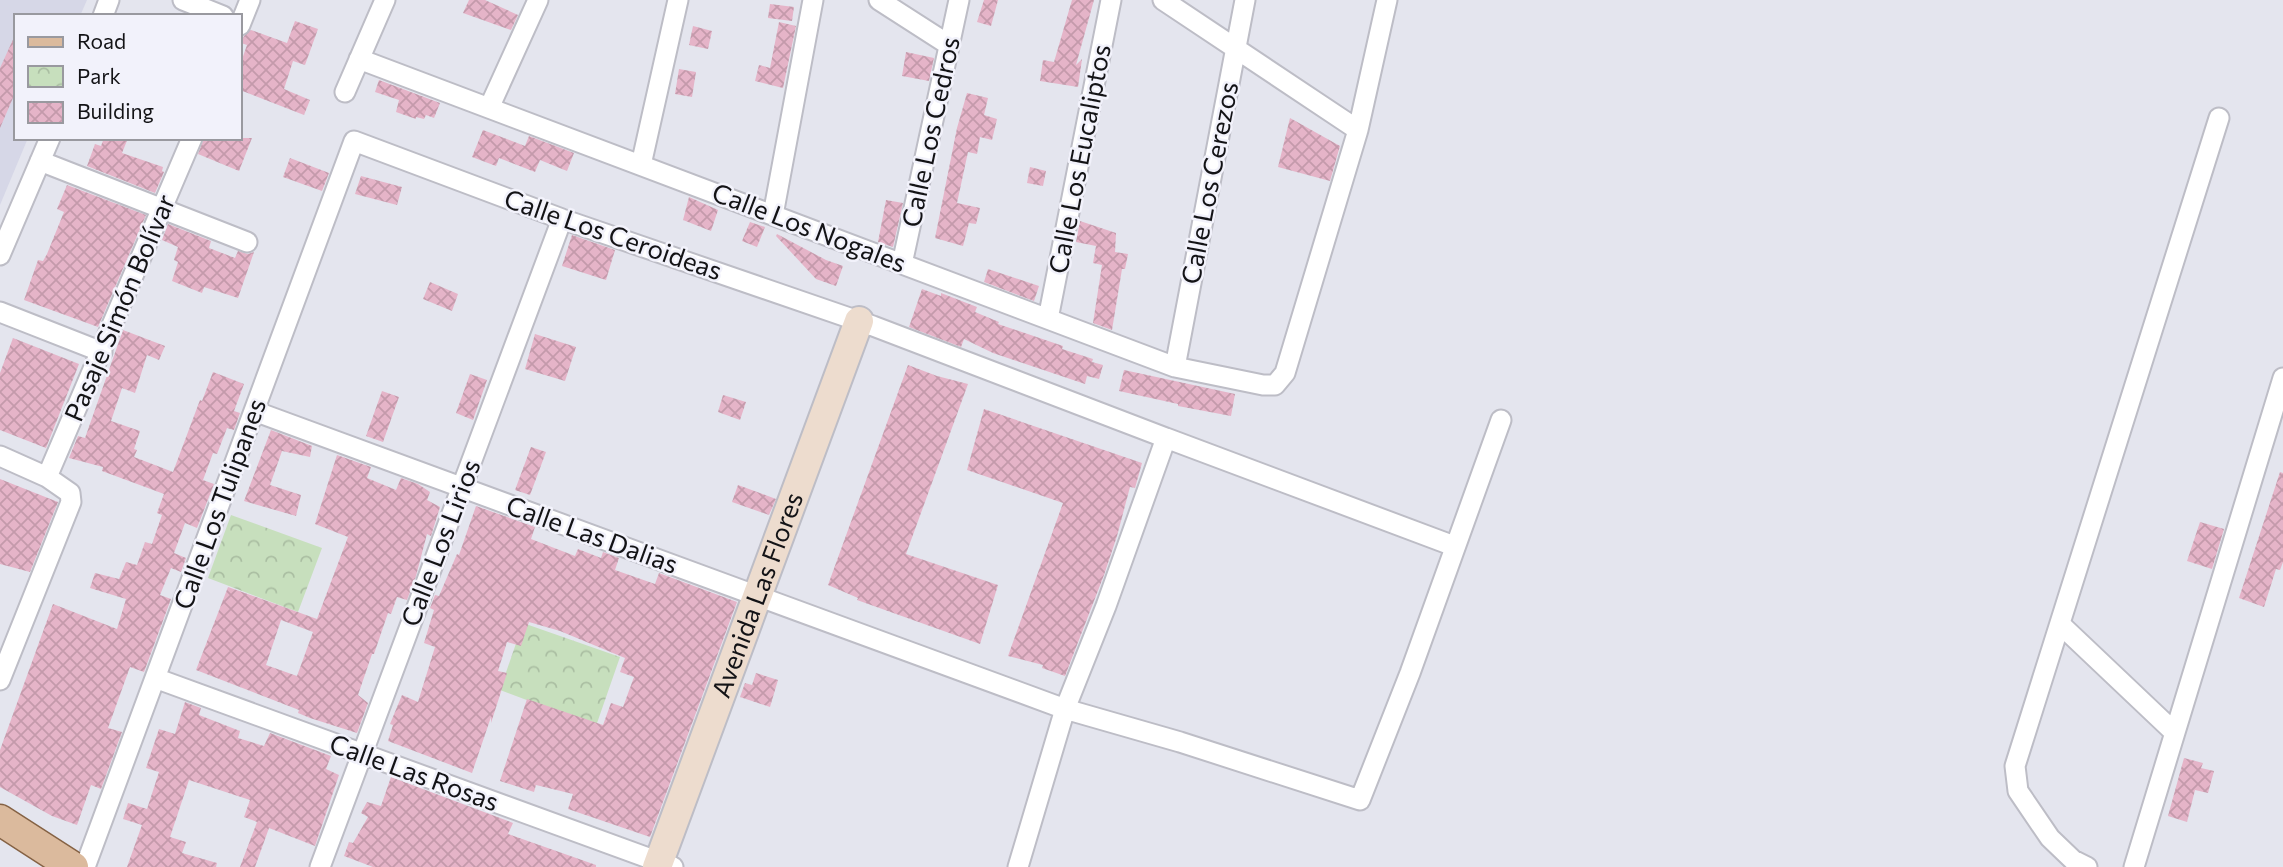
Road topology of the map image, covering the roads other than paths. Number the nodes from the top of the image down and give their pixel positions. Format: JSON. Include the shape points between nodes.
{"nodes":[{"id":1,"x":183,"y":0,"type":"edge"},
{"id":2,"x":250,"y":0,"type":"edge"},
{"id":3,"x":385,"y":0,"type":"edge"},
{"id":4,"x":538,"y":0,"type":"edge"},
{"id":5,"x":678,"y":0,"type":"edge"},
{"id":6,"x":813,"y":0,"type":"edge"},
{"id":7,"x":879,"y":0,"type":"edge"},
{"id":8,"x":959,"y":0,"type":"edge"},
{"id":9,"x":1111,"y":0,"type":"edge"},
{"id":10,"x":1163,"y":0,"type":"edge"},
{"id":11,"x":1245,"y":0,"type":"edge"},
{"id":12,"x":1387,"y":0,"type":"edge"},
{"id":13,"x":218,"y":14,"type":"edge"},
{"id":14,"x":242,"y":18,"type":"edge"},
{"id":15,"x":950,"y":45,"type":"junction"},
{"id":16,"x":1236,"y":48,"type":"junction"},
{"id":17,"x":359,"y":59,"type":"junction"},
{"id":18,"x":345,"y":92,"type":"dead end"},
{"id":19,"x":489,"y":108,"type":"junction"},
{"id":20,"x":2219,"y":118,"type":"dead end"},
{"id":21,"x":1358,"y":130,"type":"junction"},
{"id":22,"x":49,"y":140,"type":"edge"},
{"id":23,"x":191,"y":140,"type":"edge"},
{"id":24,"x":354,"y":141,"type":"joint"},
{"id":25,"x":40,"y":161,"type":"junction"},
{"id":26,"x":640,"y":165,"type":"junction"},
{"id":27,"x":162,"y":209,"type":"junction"},
{"id":28,"x":773,"y":215,"type":"junction"},
{"id":29,"x":562,"y":219,"type":"junction"},
{"id":30,"x":247,"y":242,"type":"dead end"},
{"id":31,"x":0,"y":255,"type":"edge"},
{"id":32,"x":902,"y":264,"type":"junction"},
{"id":33,"x":0,"y":312,"type":"edge"},
{"id":34,"x":1048,"y":319,"type":"junction"},
{"id":35,"x":866,"y":323,"type":"junction"},
{"id":36,"x":102,"y":352,"type":"junction"},
{"id":37,"x":1175,"y":367,"type":"junction"},
{"id":38,"x":2283,"y":378,"type":"edge"},
{"id":39,"x":254,"y":411,"type":"junction"},
{"id":40,"x":1501,"y":420,"type":"dead end"},
{"id":41,"x":1166,"y":438,"type":"junction"},
{"id":42,"x":0,"y":456,"type":"edge"},
{"id":43,"x":47,"y":477,"type":"junction"},
{"id":44,"x":462,"y":487,"type":"junction"},
{"id":45,"x":1454,"y":546,"type":"junction"},
{"id":46,"x":765,"y":598,"type":"junction"},
{"id":47,"x":2060,"y":624,"type":"junction"},
{"id":48,"x":155,"y":678,"type":"junction"},
{"id":49,"x":0,"y":680,"type":"edge"},
{"id":50,"x":1065,"y":709,"type":"junction"},
{"id":51,"x":2174,"y":732,"type":"junction"},
{"id":52,"x":362,"y":754,"type":"junction"},
{"id":53,"x":0,"y":820,"type":"edge"},
{"id":54,"x":665,"y":866,"type":"edge"},
{"id":55,"x":74,"y":867,"type":"edge"},
{"id":56,"x":85,"y":867,"type":"edge"},
{"id":57,"x":320,"y":867,"type":"edge"},
{"id":58,"x":1018,"y":867,"type":"edge"},
{"id":59,"x":2087,"y":867,"type":"edge"},
{"id":60,"x":2134,"y":867,"type":"edge"}],
"edges":[{"from":1,"to":13,"type":"street"},
{"from":2,"to":14,"type":"street"},
{"from":3,"to":17,"type":"street"},
{"from":4,"to":19,"type":"street"},
{"from":5,"to":26,"type":"street"},
{"from":6,"to":28,"type":"street"},
{"from":7,"to":15,"type":"street"},
{"from":8,"to":15,"type":"street","name":"Calle Los Cedros"},
{"from":9,"to":34,"type":"street","name":"Calle Los Eucaliptos"},
{"from":10,"to":16,"type":"street"},
{"from":11,"to":16,"type":"street","name":"Calle Los Cerezos"},
{"from":12,"to":21,"type":"street"},
{"from":15,"to":32,"type":"street","name":"Calle Los Cedros"},
{"from":16,"to":21,"type":"street"},
{"from":16,"to":37,"type":"street","name":"Calle Los Cerezos"},
{"from":17,"to":18,"type":"street"},
{"from":17,"to":19,"type":"street","name":"Calle Los Nogales"},
{"from":19,"to":26,"type":"street","name":"Calle Los Nogales"},
{"from":20,"to":47,"type":"street"},
{"from":21,"to":37,"type":"street","name":"Calle Los Nogales","via":[[1285,373],[1275,385],[1263,385]]},
{"from":22,"to":25,"type":"street"},
{"from":23,"to":27,"type":"street","name":"Pasaje Simón Bolívar"},
{"from":24,"to":29,"type":"street","name":"Calle Los Ceroideas"},
{"from":24,"to":39,"type":"street","name":"Calle Los Tulipanes"},
{"from":25,"to":27,"type":"street"},
{"from":25,"to":31,"type":"street"},
{"from":26,"to":28,"type":"street","name":"Calle Los Nogales"},
{"from":27,"to":30,"type":"street"},
{"from":27,"to":36,"type":"street","name":"Pasaje Simón Bolívar"},
{"from":28,"to":32,"type":"street","name":"Calle Los Nogales"},
{"from":29,"to":35,"type":"street","name":"Calle Los Ceroideas"},
{"from":29,"to":44,"type":"street","name":"Calle Los Lirios"},
{"from":32,"to":34,"type":"street","name":"Calle Los Nogales"},
{"from":33,"to":36,"type":"street"},
{"from":34,"to":37,"type":"street","name":"Calle Los Nogales"},
{"from":35,"to":41,"type":"street","name":"Calle Los Ceroideas"},
{"from":35,"to":46,"type":"street","name":"Avenida Las Flores"},
{"from":36,"to":43,"type":"street","name":"Pasaje Simón Bolívar"},
{"from":38,"to":51,"type":"street"},
{"from":39,"to":44,"type":"street","name":"Calle Las Dalias"},
{"from":39,"to":48,"type":"street","name":"Calle Los Tulipanes"},
{"from":40,"to":45,"type":"street"},
{"from":41,"to":45,"type":"street","name":"Calle Los Ceroideas"},
{"from":41,"to":50,"type":"street"},
{"from":42,"to":43,"type":"street"},
{"from":43,"to":49,"type":"street","via":[[70,494],[71,502]]},
{"from":44,"to":46,"type":"street","name":"Calle Las Dalias"},
{"from":44,"to":52,"type":"street","name":"Calle Los Lirios"},
{"from":45,"to":50,"type":"street","name":"Calle Las Dalias","via":[[1360,800]]},
{"from":46,"to":50,"type":"street","name":"Calle Las Dalias"},
{"from":46,"to":54,"type":"street","name":"Avenida Las Flores"},
{"from":47,"to":51,"type":"street"},
{"from":47,"to":59,"type":"street","via":[[2015,766],[2018,791],[2050,838]]},
{"from":48,"to":52,"type":"street","name":"Calle Las Rosas"},
{"from":48,"to":56,"type":"street","name":"Calle Los Tulipanes"},
{"from":50,"to":58,"type":"street"},
{"from":51,"to":60,"type":"street"},
{"from":52,"to":54,"type":"street","name":"Calle Las Rosas"},
{"from":52,"to":57,"type":"street","name":"Calle Los Lirios"},
{"from":53,"to":55,"type":"main road"}]}
